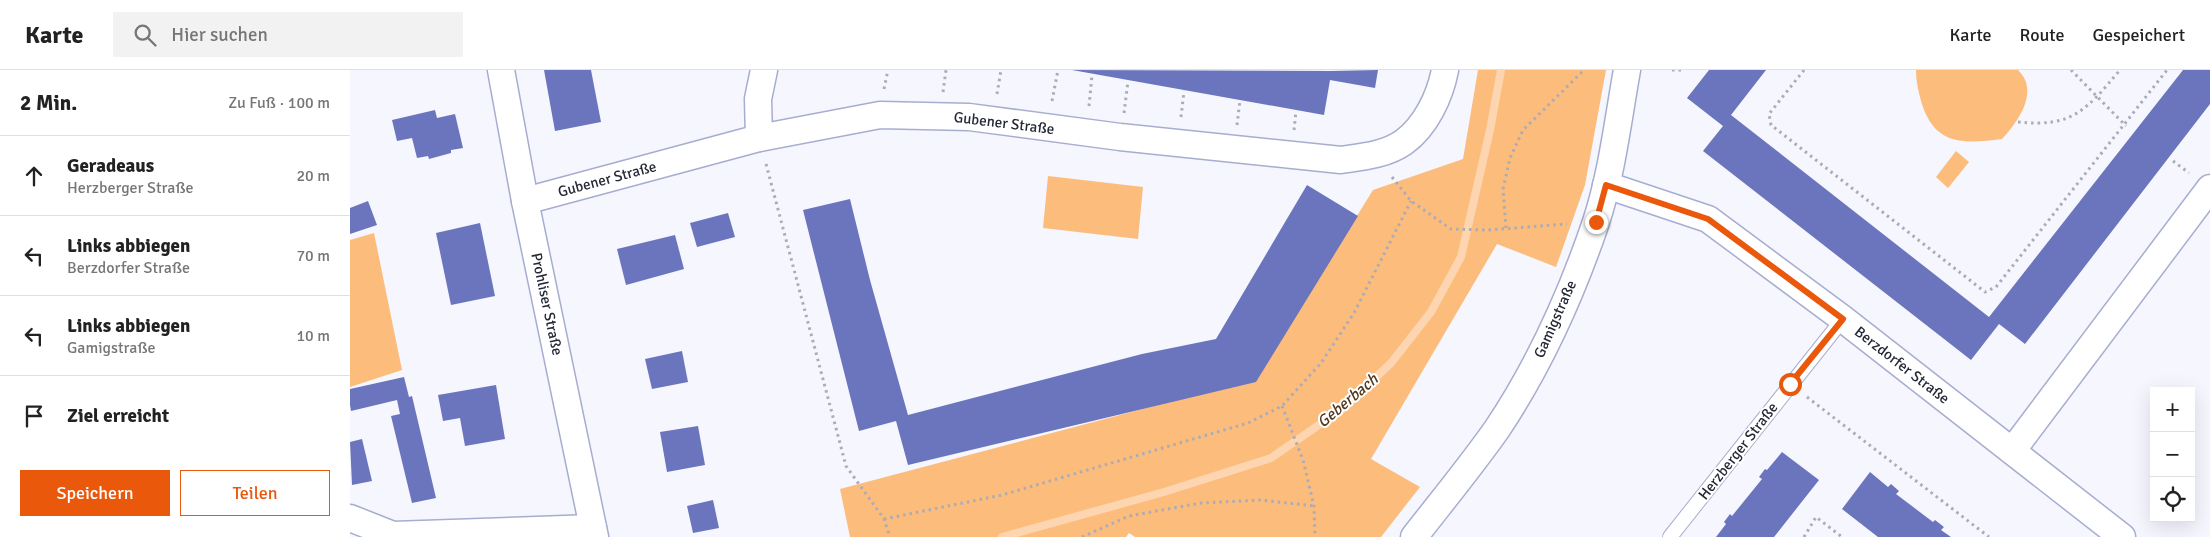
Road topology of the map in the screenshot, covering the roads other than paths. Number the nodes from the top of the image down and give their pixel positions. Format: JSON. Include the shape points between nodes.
{"nodes":[{"id":1,"x":501,"y":70,"type":"edge"},
{"id":2,"x":764,"y":70,"type":"edge"},
{"id":3,"x":1445,"y":70,"type":"edge"},
{"id":4,"x":1627,"y":70,"type":"edge"},
{"id":5,"x":759,"y":138,"type":"junction"},
{"id":6,"x":1606,"y":185,"type":"junction"},
{"id":7,"x":2210,"y":188,"type":"edge"},
{"id":8,"x":526,"y":201,"type":"junction"},
{"id":9,"x":1843,"y":319,"type":"junction"},
{"id":10,"x":2012,"y":451,"type":"junction"},
{"id":11,"x":362,"y":527,"type":"edge"},
{"id":12,"x":594,"y":533,"type":"edge"},
{"id":13,"x":1414,"y":537,"type":"edge"},
{"id":14,"x":1670,"y":537,"type":"edge"},
{"id":15,"x":2122,"y":537,"type":"edge"}],
"edges":[{"from":1,"to":8,"type":"street","name":"Prohliser Straße"},
{"from":2,"to":5,"type":"street","via":[[758,100]]},
{"from":3,"to":5,"type":"street","name":"Gubener Straße","via":[[1431,113],[1404,142],[1374,155],[1341,160],[969,117],[880,115]]},
{"from":4,"to":6,"type":"street","name":"Gamigstraße"},
{"from":5,"to":8,"type":"street","name":"Gubener Straße"},
{"from":6,"to":9,"type":"street","name":"Berzdorfer Straße","via":[[1708,219]]},
{"from":6,"to":13,"type":"street","name":"Gamigstraße","via":[[1596,222],[1566,300],[1534,366],[1497,429]]},
{"from":7,"to":10,"type":"street"},
{"from":8,"to":12,"type":"street","name":"Prohliser Straße"},
{"from":9,"to":10,"type":"street","name":"Berzdorfer Straße"},
{"from":9,"to":14,"type":"lane","name":"Herzberger Straße"},
{"from":10,"to":15,"type":"street","name":"Berzdorfer Straße"},
{"from":11,"to":12,"type":"street","via":[[392,535]]}]}
